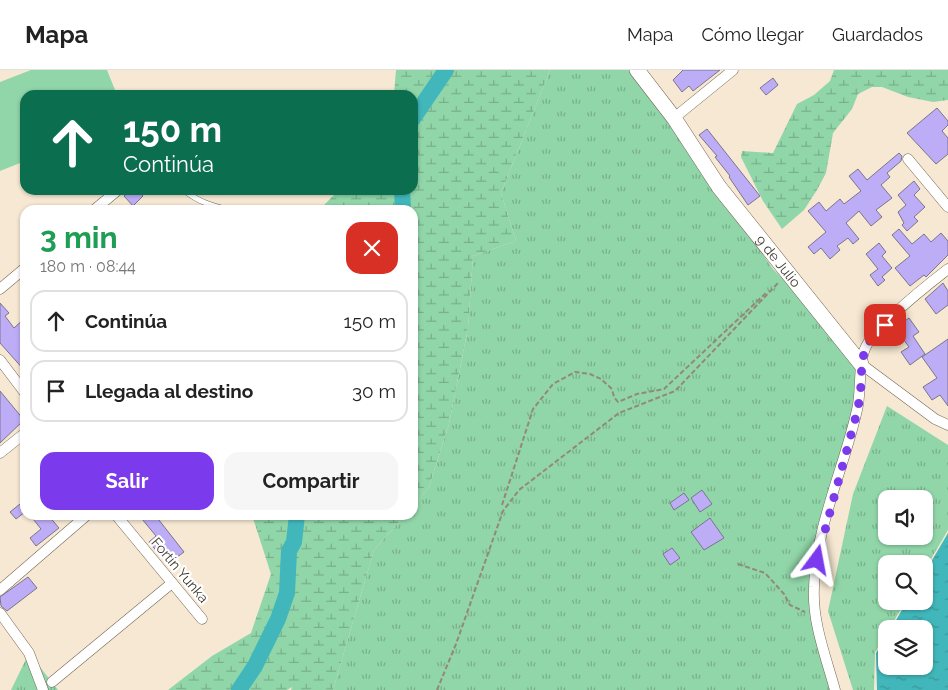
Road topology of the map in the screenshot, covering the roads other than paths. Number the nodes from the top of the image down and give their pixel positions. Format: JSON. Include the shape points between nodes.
{"nodes":[{"id":1,"x":637,"y":70,"type":"edge"},
{"id":2,"x":733,"y":70,"type":"edge"},
{"id":3,"x":674,"y":118,"type":"junction"},
{"id":4,"x":908,"y":159,"type":"dead end"},
{"id":5,"x":112,"y":195,"type":"edge"},
{"id":6,"x":190,"y":195,"type":"edge"},
{"id":7,"x":100,"y":205,"type":"edge"},
{"id":8,"x":208,"y":205,"type":"edge"},
{"id":9,"x":948,"y":207,"type":"edge"},
{"id":10,"x":948,"y":269,"type":"edge"},
{"id":11,"x":20,"y":272,"type":"edge"},
{"id":12,"x":0,"y":289,"type":"edge"},
{"id":13,"x":0,"y":360,"type":"edge"},
{"id":14,"x":861,"y":364,"type":"junction"},
{"id":15,"x":20,"y":386,"type":"edge"},
{"id":16,"x":948,"y":425,"type":"edge"},
{"id":17,"x":20,"y":437,"type":"edge"},
{"id":18,"x":0,"y":453,"type":"edge"},
{"id":19,"x":81,"y":520,"type":"edge"},
{"id":20,"x":120,"y":520,"type":"edge"},
{"id":21,"x":172,"y":582,"type":"junction"},
{"id":22,"x":0,"y":590,"type":"edge"},
{"id":23,"x":0,"y":613,"type":"edge"},
{"id":24,"x":202,"y":618,"type":"dead end"},
{"id":25,"x":52,"y":682,"type":"dead end"},
{"id":26,"x":43,"y":690,"type":"edge"},
{"id":27,"x":835,"y":690,"type":"edge"}],
"edges":[{"from":1,"to":3,"type":"main road","name":"9 de Julio"},
{"from":2,"to":3,"type":"street"},
{"from":3,"to":14,"type":"main road","name":"9 de Julio","via":[[719,187]]},
{"from":4,"to":9,"type":"street"},
{"from":5,"to":7,"type":"street"},
{"from":6,"to":8,"type":"lane"},
{"from":10,"to":14,"type":"street","via":[[867,344]]},
{"from":11,"to":12,"type":"street"},
{"from":13,"to":15,"type":"street"},
{"from":14,"to":16,"type":"street","name":"9 de Julio","via":[[935,419]]},
{"from":14,"to":27,"type":"street","via":[[858,409],[817,560],[814,587],[815,610]]},
{"from":17,"to":18,"type":"street"},
{"from":19,"to":22,"type":"street"},
{"from":20,"to":21,"type":"street","name":"Fortín Yunka"},
{"from":21,"to":24,"type":"street","name":"Fortín Yunka"},
{"from":21,"to":25,"type":"street"},
{"from":23,"to":26,"type":"street","via":[[30,653]]}]}
